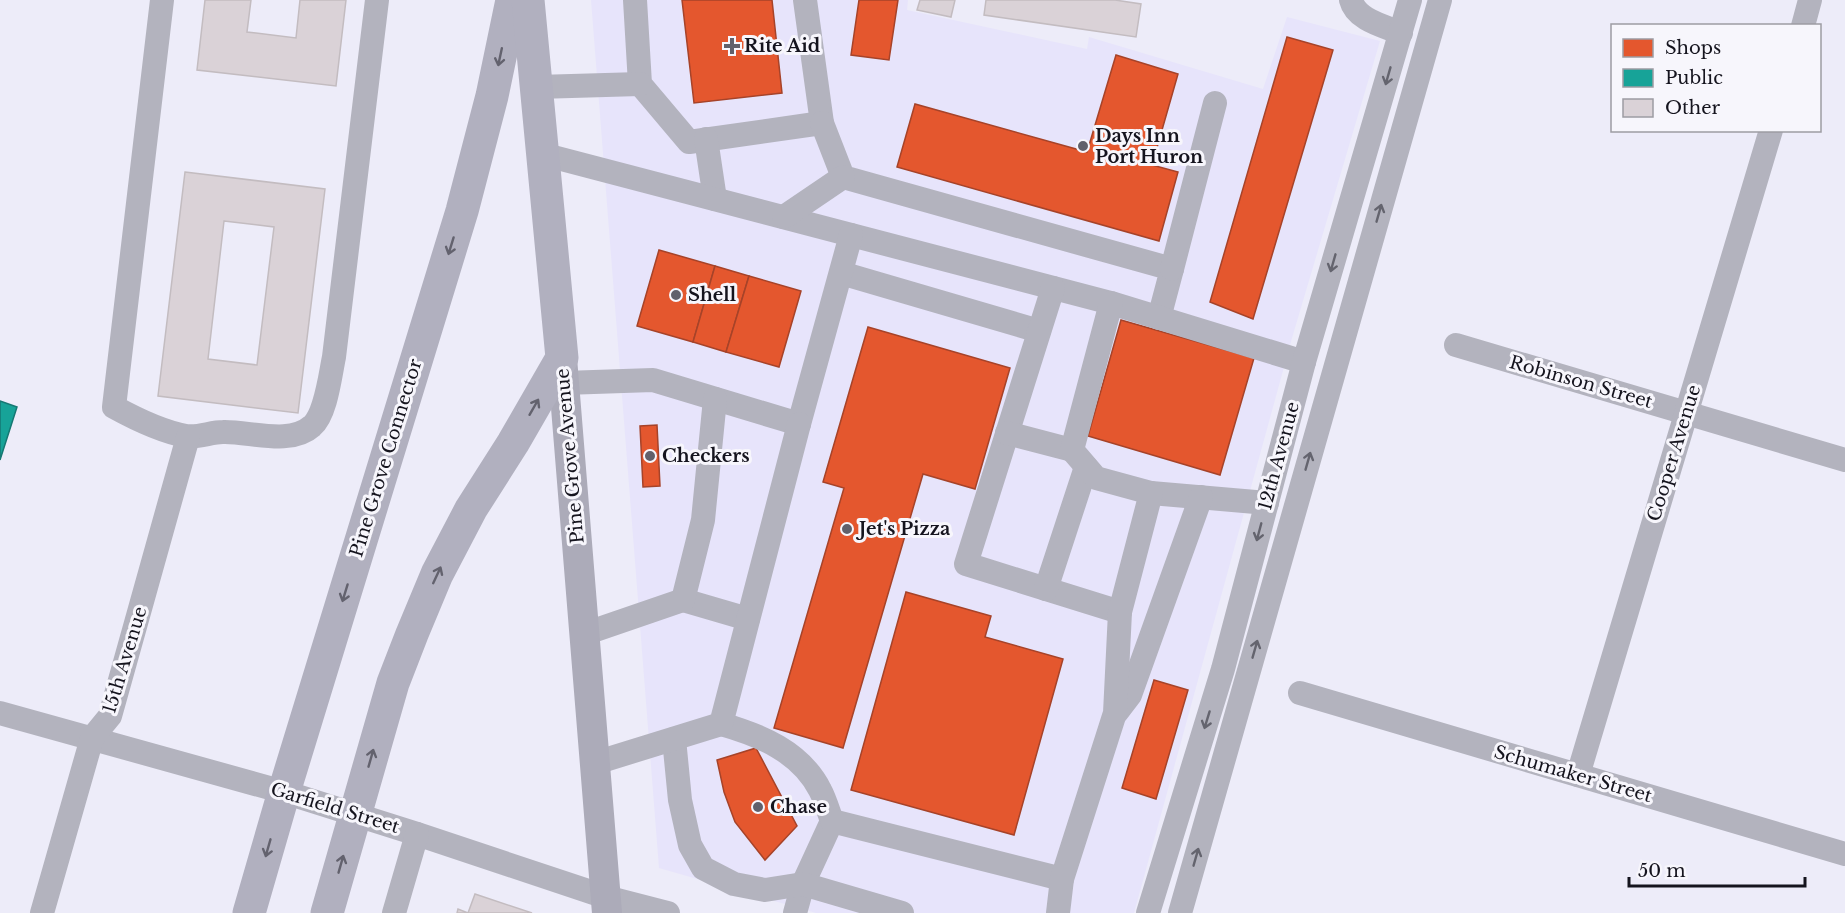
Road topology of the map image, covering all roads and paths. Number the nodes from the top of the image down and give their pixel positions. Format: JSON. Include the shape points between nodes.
{"nodes":[{"id":1,"x":162,"y":0,"type":"edge"},
{"id":2,"x":377,"y":0,"type":"edge"},
{"id":3,"x":512,"y":0,"type":"edge"},
{"id":4,"x":528,"y":0,"type":"edge"},
{"id":5,"x":635,"y":0,"type":"edge"},
{"id":6,"x":805,"y":0,"type":"edge"},
{"id":7,"x":1351,"y":0,"type":"edge"},
{"id":8,"x":1410,"y":0,"type":"edge"},
{"id":9,"x":1440,"y":0,"type":"edge"},
{"id":10,"x":1810,"y":0,"type":"edge"},
{"id":11,"x":1804,"y":24,"type":"edge"},
{"id":12,"x":1401,"y":33,"type":"junction"},
{"id":13,"x":640,"y":84,"type":"junction"},
{"id":14,"x":537,"y":87,"type":"junction"},
{"id":15,"x":1215,"y":103,"type":"dead end"},
{"id":16,"x":822,"y":123,"type":"junction"},
{"id":17,"x":1770,"y":132,"type":"edge"},
{"id":18,"x":706,"y":139,"type":"junction"},
{"id":19,"x":542,"y":154,"type":"junction"},
{"id":20,"x":843,"y":177,"type":"junction"},
{"id":21,"x":715,"y":199,"type":"junction"},
{"id":22,"x":784,"y":217,"type":"junction"},
{"id":23,"x":851,"y":235,"type":"junction"},
{"id":24,"x":1172,"y":269,"type":"junction"},
{"id":25,"x":841,"y":273,"type":"junction"},
{"id":26,"x":1053,"y":288,"type":"junction"},
{"id":27,"x":1111,"y":303,"type":"junction"},
{"id":28,"x":1159,"y":318,"type":"junction"},
{"id":29,"x":1039,"y":331,"type":"junction"},
{"id":30,"x":1456,"y":345,"type":"dead end"},
{"id":31,"x":1304,"y":362,"type":"junction"},
{"id":32,"x":563,"y":371,"type":"junction"},
{"id":33,"x":715,"y":399,"type":"junction"},
{"id":34,"x":1686,"y":412,"type":"junction"},
{"id":35,"x":799,"y":424,"type":"junction"},
{"id":36,"x":1007,"y":433,"type":"junction"},
{"id":37,"x":188,"y":437,"type":"junction"},
{"id":38,"x":1079,"y":458,"type":"junction"},
{"id":39,"x":1845,"y":460,"type":"edge"},
{"id":40,"x":1150,"y":493,"type":"junction"},
{"id":41,"x":1201,"y":497,"type":"junction"},
{"id":42,"x":1267,"y":503,"type":"junction"},
{"id":43,"x":1046,"y":589,"type":"junction"},
{"id":44,"x":682,"y":600,"type":"junction"},
{"id":45,"x":1120,"y":612,"type":"junction"},
{"id":46,"x":748,"y":619,"type":"junction"},
{"id":47,"x":585,"y":634,"type":"junction"},
{"id":48,"x":1300,"y":693,"type":"dead end"},
{"id":49,"x":0,"y":713,"type":"edge"},
{"id":50,"x":1115,"y":713,"type":"junction"},
{"id":51,"x":721,"y":724,"type":"junction"},
{"id":52,"x":92,"y":738,"type":"junction"},
{"id":53,"x":674,"y":739,"type":"junction"},
{"id":54,"x":595,"y":763,"type":"junction"},
{"id":55,"x":1578,"y":775,"type":"junction"},
{"id":56,"x":284,"y":792,"type":"junction"},
{"id":57,"x":354,"y":815,"type":"junction"},
{"id":58,"x":831,"y":820,"type":"junction"},
{"id":59,"x":417,"y":834,"type":"junction"},
{"id":60,"x":1845,"y":854,"type":"edge"},
{"id":61,"x":1062,"y":879,"type":"junction"},
{"id":62,"x":803,"y":884,"type":"junction"},
{"id":63,"x":607,"y":905,"type":"edge"},
{"id":64,"x":42,"y":913,"type":"edge"},
{"id":65,"x":249,"y":913,"type":"edge"},
{"id":66,"x":327,"y":913,"type":"edge"},
{"id":67,"x":394,"y":913,"type":"edge"},
{"id":68,"x":668,"y":913,"type":"edge"},
{"id":69,"x":795,"y":913,"type":"edge"},
{"id":70,"x":902,"y":913,"type":"edge"},
{"id":71,"x":1058,"y":913,"type":"edge"},
{"id":72,"x":1148,"y":913,"type":"edge"},
{"id":73,"x":1180,"y":913,"type":"edge"}],
"edges":[{"from":1,"to":37,"type":"street","via":[[114,407],[136,420]]},
{"from":2,"to":37,"type":"street","via":[[334,357],[322,412],[313,426],[285,437],[223,432]]},
{"from":3,"to":56,"type":"highway","name":"Pine Grove Connector","one_way":true,"via":[[462,211]]},
{"from":4,"to":14,"type":"highway","name":"Pine Grove Avenue"},
{"from":5,"to":13,"type":"street"},
{"from":6,"to":16,"type":"street"},
{"from":7,"to":12,"type":"street","via":[[1368,20]]},
{"from":8,"to":12,"type":"street","name":"12th Avenue"},
{"from":73,"to":9,"type":"street","name":"12th Avenue","one_way":true},
{"from":10,"to":11,"type":"street"},
{"from":12,"to":31,"type":"street","name":"12th Avenue","one_way":true},
{"from":13,"to":14,"type":"street"},
{"from":13,"to":18,"type":"street","via":[[689,142]]},
{"from":14,"to":19,"type":"highway","name":"Pine Grove Avenue"},
{"from":15,"to":24,"type":"street"},
{"from":16,"to":18,"type":"street"},
{"from":16,"to":20,"type":"street"},
{"from":17,"to":34,"type":"street","name":"Cooper Avenue"},
{"from":18,"to":21,"type":"street"},
{"from":19,"to":21,"type":"street"},
{"from":19,"to":32,"type":"highway","name":"Pine Grove Avenue"},
{"from":20,"to":22,"type":"street"},
{"from":20,"to":24,"type":"street"},
{"from":21,"to":22,"type":"street"},
{"from":22,"to":23,"type":"street"},
{"from":23,"to":25,"type":"street"},
{"from":23,"to":26,"type":"street"},
{"from":24,"to":28,"type":"street"},
{"from":25,"to":29,"type":"street"},
{"from":25,"to":35,"type":"street"},
{"from":26,"to":27,"type":"street"},
{"from":26,"to":29,"type":"street"},
{"from":27,"to":28,"type":"street"},
{"from":27,"to":38,"type":"street"},
{"from":28,"to":31,"type":"street"},
{"from":29,"to":36,"type":"street"},
{"from":30,"to":34,"type":"street","name":"Robinson Street"},
{"from":31,"to":42,"type":"street","name":"12th Avenue"},
{"from":32,"to":33,"type":"street","via":[[653,380]]},
{"from":32,"to":47,"type":"main road","name":"Pine Grove Avenue"},
{"from":57,"to":32,"type":"highway","one_way":true,"via":[[393,683],[437,574],[471,509]]},
{"from":33,"to":35,"type":"street"},
{"from":33,"to":44,"type":"street","via":[[703,520]]},
{"from":34,"to":39,"type":"street","name":"Robinson Street"},
{"from":34,"to":55,"type":"street","name":"Cooper Avenue"},
{"from":35,"to":46,"type":"street"},
{"from":36,"to":38,"type":"street"},
{"from":36,"to":43,"type":"street","via":[[966,564]]},
{"from":37,"to":52,"type":"street","name":"15th Avenue","via":[[110,716]]},
{"from":38,"to":40,"type":"street","via":[[1096,478]]},
{"from":38,"to":43,"type":"street"},
{"from":40,"to":41,"type":"street"},
{"from":40,"to":45,"type":"street"},
{"from":41,"to":42,"type":"street"},
{"from":41,"to":50,"type":"street","via":[[1130,695]]},
{"from":42,"to":72,"type":"street","name":"12th Avenue","one_way":true,"via":[[1223,669]]},
{"from":43,"to":45,"type":"street"},
{"from":44,"to":46,"type":"street"},
{"from":44,"to":47,"type":"street"},
{"from":45,"to":50,"type":"street"},
{"from":46,"to":51,"type":"street"},
{"from":47,"to":54,"type":"main road","name":"Pine Grove Avenue"},
{"from":48,"to":55,"type":"street","name":"Schumaker Street"},
{"from":49,"to":52,"type":"street","name":"Garfield Street"},
{"from":50,"to":61,"type":"street"},
{"from":51,"to":53,"type":"street"},
{"from":51,"to":58,"type":"street","via":[[775,744],[804,765],[820,789]]},
{"from":52,"to":56,"type":"street","name":"Garfield Street"},
{"from":52,"to":64,"type":"street","name":"15th Avenue"},
{"from":53,"to":54,"type":"street"},
{"from":53,"to":62,"type":"street","via":[[687,834],[703,867],[734,884],[765,890]]},
{"from":54,"to":63,"type":"main road","name":"Pine Grove Avenue"},
{"from":55,"to":60,"type":"street","name":"Schumaker Street"},
{"from":56,"to":57,"type":"street","name":"Garfield Street"},
{"from":56,"to":65,"type":"highway","name":"Pine Grove Connector","one_way":true},
{"from":57,"to":59,"type":"street","name":"Garfield Street"},
{"from":66,"to":57,"type":"highway","one_way":true},
{"from":58,"to":61,"type":"street"},
{"from":58,"to":62,"type":"street"},
{"from":59,"to":63,"type":"street","name":"Garfield Street"},
{"from":59,"to":67,"type":"street"},
{"from":61,"to":71,"type":"street"},
{"from":62,"to":69,"type":"street"},
{"from":62,"to":70,"type":"street"},
{"from":63,"to":68,"type":"street","name":"Garfield Street"}]}
